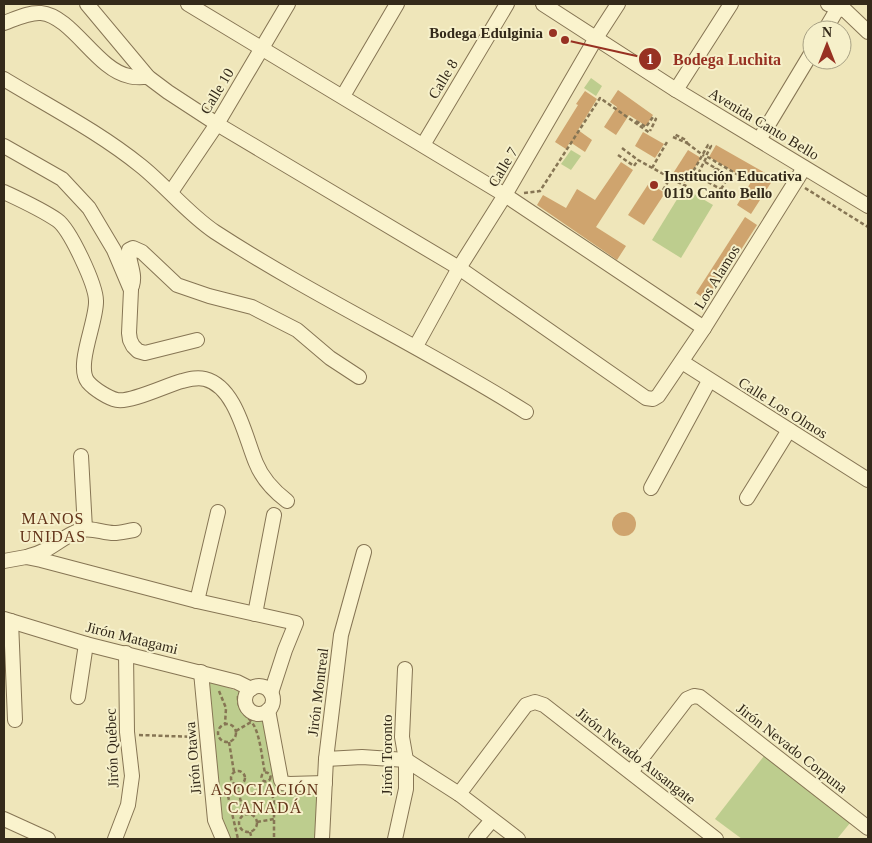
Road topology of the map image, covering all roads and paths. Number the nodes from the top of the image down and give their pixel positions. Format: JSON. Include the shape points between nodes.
{"nodes":[{"id":1,"x":87,"y":4,"type":"edge"},
{"id":2,"x":188,"y":4,"type":"edge"},
{"id":3,"x":288,"y":4,"type":"edge"},
{"id":4,"x":397,"y":4,"type":"edge"},
{"id":5,"x":507,"y":4,"type":"edge"},
{"id":6,"x":542,"y":4,"type":"edge"},
{"id":7,"x":618,"y":4,"type":"edge"},
{"id":8,"x":731,"y":4,"type":"edge"},
{"id":9,"x":833,"y":6,"type":"edge"},
{"id":10,"x":828,"y":20,"type":"edge"},
{"id":11,"x":4,"y":23,"type":"edge"},
{"id":12,"x":868,"y":32,"type":"edge"},
{"id":13,"x":596,"y":38,"type":"junction"},
{"id":14,"x":261,"y":49,"type":"junction"},
{"id":15,"x":802,"y":69,"type":"edge"},
{"id":16,"x":148,"y":77,"type":"junction"},
{"id":17,"x":4,"y":79,"type":"edge"},
{"id":18,"x":676,"y":90,"type":"junction"},
{"id":19,"x":343,"y":96,"type":"junction"},
{"id":20,"x":608,"y":101,"type":"dead end"},
{"id":21,"x":217,"y":124,"type":"junction"},
{"id":22,"x":673,"y":136,"type":"dead end"},
{"id":23,"x":759,"y":140,"type":"junction"},
{"id":24,"x":667,"y":142,"type":"dead end"},
{"id":25,"x":423,"y":145,"type":"junction"},
{"id":26,"x":4,"y":146,"type":"edge"},
{"id":27,"x":622,"y":148,"type":"dead end"},
{"id":28,"x":703,"y":155,"type":"junction"},
{"id":29,"x":618,"y":156,"type":"dead end"},
{"id":30,"x":638,"y":160,"type":"junction"},
{"id":31,"x":706,"y":160,"type":"junction"},
{"id":32,"x":652,"y":168,"type":"junction"},
{"id":33,"x":716,"y":168,"type":"junction"},
{"id":34,"x":804,"y":168,"type":"junction"},
{"id":35,"x":671,"y":176,"type":"junction"},
{"id":36,"x":708,"y":182,"type":"junction"},
{"id":37,"x":801,"y":186,"type":"dead end"},
{"id":38,"x":721,"y":189,"type":"junction"},
{"id":39,"x":663,"y":190,"type":"dead end"},
{"id":40,"x":4,"y":192,"type":"edge"},
{"id":41,"x":171,"y":192,"type":"junction"},
{"id":42,"x":522,"y":193,"type":"dead end"},
{"id":43,"x":505,"y":195,"type":"junction"},
{"id":44,"x":735,"y":197,"type":"dead end"},
{"id":45,"x":868,"y":206,"type":"edge"},
{"id":46,"x":868,"y":228,"type":"edge"},
{"id":47,"x":459,"y":268,"type":"junction"},
{"id":48,"x":131,"y":290,"type":"junction"},
{"id":49,"x":704,"y":328,"type":"junction"},
{"id":50,"x":197,"y":340,"type":"dead end"},
{"id":51,"x":416,"y":346,"type":"junction"},
{"id":52,"x":682,"y":362,"type":"junction"},
{"id":53,"x":359,"y":377,"type":"dead end"},
{"id":54,"x":709,"y":381,"type":"junction"},
{"id":55,"x":526,"y":412,"type":"dead end"},
{"id":56,"x":788,"y":430,"type":"junction"},
{"id":57,"x":81,"y":456,"type":"dead end"},
{"id":58,"x":868,"y":480,"type":"edge"},
{"id":59,"x":651,"y":488,"type":"dead end"},
{"id":60,"x":748,"y":498,"type":"dead end"},
{"id":61,"x":287,"y":501,"type":"dead end"},
{"id":62,"x":218,"y":512,"type":"dead end"},
{"id":63,"x":274,"y":516,"type":"dead end"},
{"id":64,"x":85,"y":529,"type":"junction"},
{"id":65,"x":134,"y":530,"type":"dead end"},
{"id":66,"x":364,"y":552,"type":"dead end"},
{"id":67,"x":26,"y":557,"type":"junction"},
{"id":68,"x":4,"y":561,"type":"edge"},
{"id":69,"x":197,"y":601,"type":"junction"},
{"id":70,"x":255,"y":614,"type":"junction"},
{"id":71,"x":7,"y":620,"type":"edge"},
{"id":72,"x":86,"y":644,"type":"junction"},
{"id":73,"x":126,"y":653,"type":"junction"},
{"id":74,"x":405,"y":669,"type":"dead end"},
{"id":75,"x":201,"y":672,"type":"junction"},
{"id":76,"x":224,"y":689,"type":"dead end"},
{"id":77,"x":245,"y":691,"type":"junction"},
{"id":78,"x":270,"y":693,"type":"junction"},
{"id":79,"x":78,"y":697,"type":"dead end"},
{"id":80,"x":268,"y":710,"type":"junction"},
{"id":81,"x":15,"y":720,"type":"dead end"},
{"id":82,"x":251,"y":722,"type":"junction"},
{"id":83,"x":226,"y":724,"type":"junction"},
{"id":84,"x":236,"y":731,"type":"junction"},
{"id":85,"x":128,"y":734,"type":"junction"},
{"id":86,"x":207,"y":737,"type":"junction"},
{"id":87,"x":229,"y":742,"type":"junction"},
{"id":88,"x":326,"y":759,"type":"junction"},
{"id":89,"x":406,"y":760,"type":"junction"},
{"id":90,"x":234,"y":772,"type":"junction"},
{"id":91,"x":631,"y":772,"type":"junction"},
{"id":92,"x":265,"y":773,"type":"dead end"},
{"id":93,"x":268,"y":782,"type":"dead end"},
{"id":94,"x":325,"y":783,"type":"junction"},
{"id":95,"x":237,"y":785,"type":"junction"},
{"id":96,"x":459,"y":794,"type":"junction"},
{"id":97,"x":228,"y":796,"type":"dead end"},
{"id":98,"x":244,"y":815,"type":"junction"},
{"id":99,"x":4,"y":819,"type":"edge"},
{"id":100,"x":274,"y":819,"type":"junction"},
{"id":101,"x":492,"y":820,"type":"junction"},
{"id":102,"x":257,"y":822,"type":"junction"},
{"id":103,"x":868,"y":828,"type":"edge"},
{"id":104,"x":250,"y":832,"type":"junction"},
{"id":105,"x":24,"y":834,"type":"edge"},
{"id":106,"x":48,"y":839,"type":"edge"},
{"id":107,"x":115,"y":839,"type":"edge"},
{"id":108,"x":223,"y":839,"type":"edge"},
{"id":109,"x":238,"y":839,"type":"edge"},
{"id":110,"x":252,"y":839,"type":"edge"},
{"id":111,"x":274,"y":839,"type":"edge"},
{"id":112,"x":322,"y":839,"type":"edge"},
{"id":113,"x":395,"y":839,"type":"edge"},
{"id":114,"x":476,"y":839,"type":"edge"},
{"id":115,"x":518,"y":839,"type":"edge"},
{"id":116,"x":716,"y":839,"type":"edge"}],
"edges":[{"from":1,"to":16,"type":"street"},
{"from":2,"to":14,"type":"street"},
{"from":3,"to":14,"type":"street","name":"Calle 10"},
{"from":4,"to":19,"type":"street"},
{"from":5,"to":25,"type":"street","name":"Calle 8"},
{"from":6,"to":13,"type":"street","name":"Avenida Canto Bello"},
{"from":7,"to":13,"type":"street","name":"Calle 7"},
{"from":8,"to":18,"type":"street"},
{"from":9,"to":10,"type":"street"},
{"from":9,"to":12,"type":"street","via":[[853,17]]},
{"from":11,"to":16,"type":"street","via":[[41,13],[56,18],[110,68],[128,76]]},
{"from":13,"to":18,"type":"street","name":"Avenida Canto Bello"},
{"from":13,"to":43,"type":"street","name":"Calle 7"},
{"from":14,"to":19,"type":"street"},
{"from":14,"to":21,"type":"street","name":"Calle 10"},
{"from":15,"to":23,"type":"street"},
{"from":16,"to":21,"type":"street"},
{"from":17,"to":41,"type":"street","via":[[106,140]]},
{"from":18,"to":23,"type":"street","name":"Avenida Canto Bello"},
{"from":19,"to":25,"type":"street"},
{"from":20,"to":42,"type":"path","via":[[646,127],[653,117],[656,119],[650,132],[600,98],[540,192]]},
{"from":21,"to":41,"type":"street","name":"Calle 10"},
{"from":21,"to":47,"type":"street"},
{"from":22,"to":28,"type":"path"},
{"from":23,"to":34,"type":"street","name":"Avenida Canto Bello"},
{"from":24,"to":32,"type":"path"},
{"from":25,"to":43,"type":"street"},
{"from":26,"to":48,"type":"street","via":[[62,179],[89,208],[114,250]]},
{"from":27,"to":30,"type":"path"},
{"from":28,"to":31,"type":"path"},
{"from":28,"to":31,"type":"path","via":[[708,145],[711,146],[706,156],[744,179]]},
{"from":28,"to":35,"type":"path","via":[[685,186]]},
{"from":29,"to":30,"type":"path","via":[[634,166]]},
{"from":30,"to":32,"type":"path"},
{"from":31,"to":33,"type":"path"},
{"from":31,"to":36,"type":"path","via":[[697,176]]},
{"from":32,"to":35,"type":"path"},
{"from":33,"to":36,"type":"path"},
{"from":33,"to":38,"type":"path","via":[[729,176]]},
{"from":34,"to":45,"type":"street","name":"Avenida Canto Bello"},
{"from":34,"to":49,"type":"street","name":"Los Alamos"},
{"from":35,"to":39,"type":"path"},
{"from":36,"to":38,"type":"path"},
{"from":37,"to":46,"type":"path"},
{"from":38,"to":44,"type":"path"},
{"from":40,"to":61,"type":"street","via":[[59,221],[94,284],[97,302],[83,369],[87,381],[118,400],[195,378],[218,385],[239,417],[256,465],[267,482]]},
{"from":41,"to":51,"type":"street","via":[[212,230],[234,244]]},
{"from":43,"to":47,"type":"street","name":"Calle 7"},
{"from":43,"to":49,"type":"street"},
{"from":47,"to":51,"type":"street","name":"Calle 7"},
{"from":47,"to":52,"type":"street","name":"Los Alamos","via":[[646,398],[653,400],[658,396]]},
{"from":48,"to":50,"type":"street","via":[[129,333],[138,352],[145,354]]},
{"from":48,"to":53,"type":"street","via":[[134,279],[128,254],[133,248],[142,252],[177,285],[252,307],[297,330]]},
{"from":49,"to":52,"type":"street","name":"Los Alamos"},
{"from":51,"to":55,"type":"street"},
{"from":52,"to":54,"type":"street","name":"Calle Los Olmos"},
{"from":54,"to":56,"type":"street","name":"Calle Los Olmos"},
{"from":54,"to":59,"type":"street"},
{"from":56,"to":58,"type":"street","name":"Calle Los Olmos"},
{"from":56,"to":60,"type":"street"},
{"from":57,"to":64,"type":"street"},
{"from":62,"to":69,"type":"street"},
{"from":63,"to":70,"type":"street"},
{"from":64,"to":65,"type":"street","via":[[113,533]]},
{"from":64,"to":67,"type":"street","via":[[52,548]]},
{"from":66,"to":88,"type":"street","name":"Jirón Montreal","via":[[341,635]]},
{"from":67,"to":68,"type":"street"},
{"from":67,"to":69,"type":"street"},
{"from":69,"to":70,"type":"street"},
{"from":70,"to":78,"type":"street","via":[[296,623]]},
{"from":71,"to":72,"type":"street","name":"Jirón Matagami"},
{"from":71,"to":81,"type":"street"},
{"from":72,"to":73,"type":"street","name":"Jirón Matagami"},
{"from":72,"to":79,"type":"street"},
{"from":73,"to":75,"type":"street","name":"Jirón Matagami"},
{"from":73,"to":85,"type":"street","name":"Jirón Québec"},
{"from":74,"to":89,"type":"street","name":"Jirón Toronto","via":[[402,737]]},
{"from":75,"to":77,"type":"street","name":"Jirón Matagami","via":[[237,682]]},
{"from":75,"to":86,"type":"street","name":"Jirón Otawa"},
{"from":76,"to":83,"type":"path","via":[[218,688],[226,708]]},
{"from":77,"to":78,"type":"street","via":[[255,687]]},
{"from":77,"to":80,"type":"street","via":[[247,708],[257,714]]},
{"from":77,"to":82,"type":"path","via":[[240,710]]},
{"from":78,"to":80,"type":"street","via":[[272,702]]},
{"from":80,"to":94,"type":"street","via":[[283,783]]},
{"from":82,"to":84,"type":"path"},
{"from":82,"to":92,"type":"path","via":[[256,730]]},
{"from":83,"to":84,"type":"path"},
{"from":83,"to":87,"type":"path","via":[[218,734]]},
{"from":84,"to":87,"type":"path","via":[[234,740]]},
{"from":85,"to":86,"type":"path"},
{"from":85,"to":107,"type":"street","name":"Jirón Québec","via":[[132,776],[128,805]]},
{"from":86,"to":108,"type":"street","name":"Jirón Otawa","via":[[215,820]]},
{"from":87,"to":90,"type":"path"},
{"from":88,"to":89,"type":"street"},
{"from":88,"to":94,"type":"street","name":"Jirón Montreal"},
{"from":89,"to":96,"type":"street"},
{"from":89,"to":113,"type":"street","name":"Jirón Toronto","via":[[406,789]]},
{"from":90,"to":95,"type":"path","via":[[231,780]]},
{"from":90,"to":95,"type":"path","via":[[243,773],[245,777],[242,784]]},
{"from":91,"to":96,"type":"street","name":"Jirón Nevado Ausangate","via":[[544,705],[535,702],[526,705]]},
{"from":91,"to":103,"type":"street","name":"Jirón Nevado Corpuna","via":[[687,699],[694,696]]},
{"from":91,"to":116,"type":"street","name":"Jirón Nevado Ausangate"},
{"from":93,"to":100,"type":"path","via":[[273,796]]},
{"from":94,"to":112,"type":"street","name":"Jirón Montreal"},
{"from":95,"to":98,"type":"path"},
{"from":96,"to":101,"type":"street"},
{"from":97,"to":109,"type":"path"},
{"from":98,"to":102,"type":"path","via":[[252,816]]},
{"from":98,"to":104,"type":"path","via":[[239,825],[243,831]]},
{"from":99,"to":105,"type":"street"},
{"from":100,"to":102,"type":"path"},
{"from":100,"to":111,"type":"path"},
{"from":101,"to":114,"type":"street"},
{"from":101,"to":115,"type":"street"},
{"from":102,"to":104,"type":"path"},
{"from":104,"to":110,"type":"path"},
{"from":105,"to":106,"type":"street"}]}
